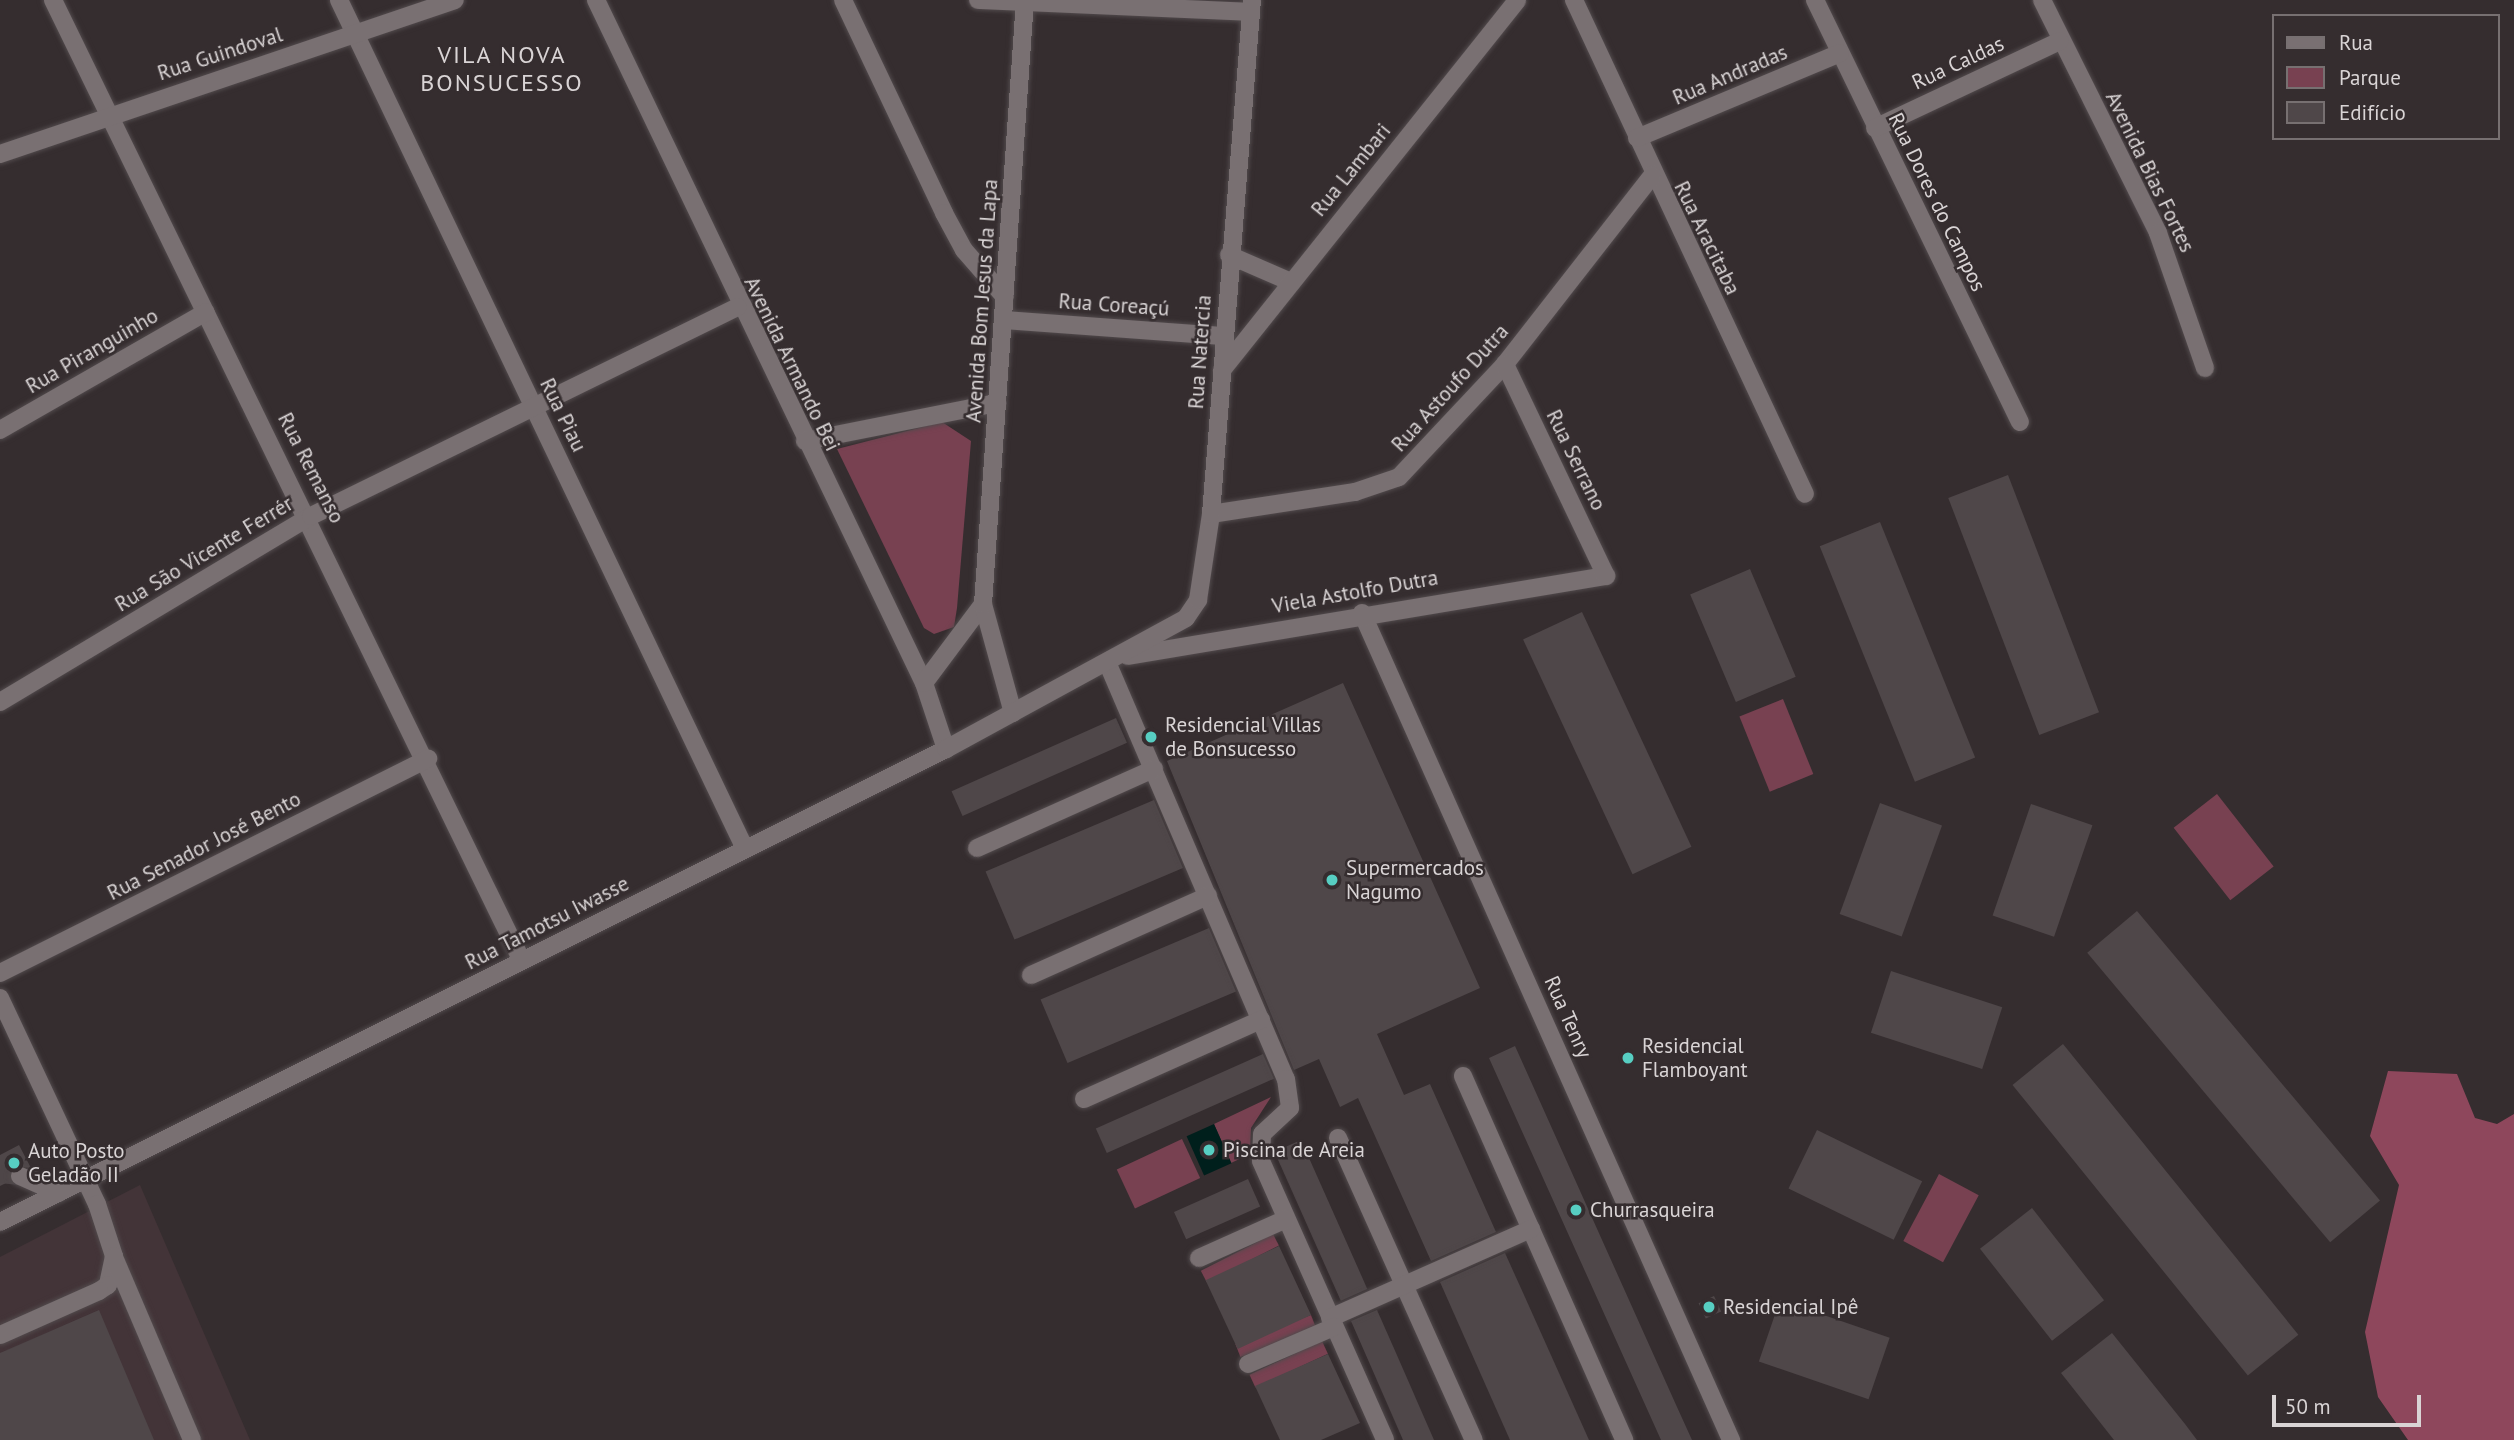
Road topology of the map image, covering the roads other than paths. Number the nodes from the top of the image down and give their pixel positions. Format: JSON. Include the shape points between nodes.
{"nodes":[{"id":1,"x":53,"y":0,"type":"edge"},
{"id":2,"x":339,"y":0,"type":"edge"},
{"id":3,"x":455,"y":0,"type":"edge"},
{"id":4,"x":596,"y":0,"type":"edge"},
{"id":5,"x":843,"y":0,"type":"edge"},
{"id":6,"x":978,"y":0,"type":"edge"},
{"id":7,"x":1517,"y":0,"type":"edge"},
{"id":8,"x":1574,"y":0,"type":"edge"},
{"id":9,"x":1815,"y":0,"type":"edge"},
{"id":10,"x":2042,"y":0,"type":"edge"},
{"id":11,"x":1025,"y":3,"type":"edge"},
{"id":12,"x":1251,"y":6,"type":"edge"},
{"id":13,"x":356,"y":33,"type":"junction"},
{"id":14,"x":2060,"y":41,"type":"junction"},
{"id":15,"x":1840,"y":53,"type":"junction"},
{"id":16,"x":109,"y":115,"type":"junction"},
{"id":17,"x":1875,"y":128,"type":"junction"},
{"id":18,"x":1637,"y":138,"type":"junction"},
{"id":19,"x":0,"y":154,"type":"edge"},
{"id":20,"x":1652,"y":176,"type":"junction"},
{"id":21,"x":1229,"y":255,"type":"junction"},
{"id":22,"x":1291,"y":282,"type":"junction"},
{"id":23,"x":1004,"y":298,"type":"junction"},
{"id":24,"x":738,"y":307,"type":"junction"},
{"id":25,"x":206,"y":312,"type":"junction"},
{"id":26,"x":1003,"y":320,"type":"junction"},
{"id":27,"x":1223,"y":336,"type":"junction"},
{"id":28,"x":1505,"y":364,"type":"junction"},
{"id":29,"x":2205,"y":368,"type":"dead end"},
{"id":30,"x":1222,"y":370,"type":"junction"},
{"id":31,"x":997,"y":403,"type":"junction"},
{"id":32,"x":534,"y":407,"type":"junction"},
{"id":33,"x":2020,"y":422,"type":"dead end"},
{"id":34,"x":0,"y":430,"type":"edge"},
{"id":35,"x":805,"y":441,"type":"junction"},
{"id":36,"x":1805,"y":494,"type":"dead end"},
{"id":37,"x":1211,"y":514,"type":"junction"},
{"id":38,"x":311,"y":516,"type":"junction"},
{"id":39,"x":1606,"y":576,"type":"joint"},
{"id":40,"x":983,"y":604,"type":"junction"},
{"id":41,"x":1362,"y":613,"type":"junction"},
{"id":42,"x":1110,"y":661,"type":"junction"},
{"id":43,"x":923,"y":683,"type":"junction"},
{"id":44,"x":0,"y":702,"type":"edge"},
{"id":45,"x":1013,"y":713,"type":"junction"},
{"id":46,"x":946,"y":749,"type":"junction"},
{"id":47,"x":428,"y":759,"type":"junction"},
{"id":48,"x":1154,"y":769,"type":"junction"},
{"id":49,"x":978,"y":848,"type":"dead end"},
{"id":50,"x":744,"y":849,"type":"junction"},
{"id":51,"x":1208,"y":895,"type":"junction"},
{"id":52,"x":522,"y":961,"type":"junction"},
{"id":53,"x":0,"y":973,"type":"edge"},
{"id":54,"x":1031,"y":975,"type":"dead end"},
{"id":55,"x":0,"y":998,"type":"edge"},
{"id":56,"x":1261,"y":1020,"type":"junction"},
{"id":57,"x":1463,"y":1076,"type":"dead end"},
{"id":58,"x":1084,"y":1099,"type":"dead end"},
{"id":59,"x":1338,"y":1138,"type":"dead end"},
{"id":60,"x":20,"y":1177,"type":"tunnel mouth"},
{"id":61,"x":86,"y":1180,"type":"junction"},
{"id":62,"x":58,"y":1193,"type":"junction"},
{"id":63,"x":1286,"y":1219,"type":"junction"},
{"id":64,"x":0,"y":1222,"type":"edge"},
{"id":65,"x":1531,"y":1229,"type":"junction"},
{"id":66,"x":114,"y":1256,"type":"junction"},
{"id":67,"x":1199,"y":1258,"type":"dead end"},
{"id":68,"x":1404,"y":1285,"type":"junction"},
{"id":69,"x":1332,"y":1322,"type":"junction"},
{"id":70,"x":0,"y":1335,"type":"edge"},
{"id":71,"x":1248,"y":1364,"type":"dead end"},
{"id":72,"x":1382,"y":1439,"type":"edge"},
{"id":73,"x":192,"y":1440,"type":"edge"},
{"id":74,"x":1474,"y":1440,"type":"edge"},
{"id":75,"x":1624,"y":1440,"type":"edge"},
{"id":76,"x":1731,"y":1440,"type":"edge"}],
"edges":[{"from":1,"to":16,"type":"street","name":"Rua Remanso"},
{"from":2,"to":13,"type":"street","name":"Rua Piau"},
{"from":3,"to":13,"type":"street","name":"Rua Guindoval"},
{"from":4,"to":24,"type":"street","name":"Avenida Armando Bei"},
{"from":5,"to":23,"type":"street","via":[[957,237]]},
{"from":6,"to":11,"type":"street"},
{"from":7,"to":22,"type":"street","name":"Rua Lambari"},
{"from":8,"to":18,"type":"street","name":"Rua Aracitaba"},
{"from":9,"to":15,"type":"street","name":"Rua Dores do Campos"},
{"from":10,"to":14,"type":"street","name":"Avenida Bias Fortes"},
{"from":11,"to":12,"type":"street"},
{"from":11,"to":23,"type":"street","name":"Avenida Bom Jesus da Lapa"},
{"from":12,"to":21,"type":"street","name":"Rua Natercia"},
{"from":13,"to":16,"type":"street","name":"Rua Guindoval"},
{"from":13,"to":32,"type":"street","name":"Rua Piau"},
{"from":14,"to":17,"type":"street","name":"Rua Caldas"},
{"from":14,"to":29,"type":"street","name":"Avenida Bias Fortes","via":[[2158,233]]},
{"from":15,"to":17,"type":"street","name":"Rua Dores do Campos"},
{"from":15,"to":18,"type":"street","name":"Rua Andradas"},
{"from":16,"to":19,"type":"street","name":"Rua Guindoval"},
{"from":16,"to":25,"type":"street","name":"Rua Remanso"},
{"from":17,"to":33,"type":"street","name":"Rua Dores do Campos"},
{"from":18,"to":20,"type":"street","name":"Rua Aracitaba"},
{"from":20,"to":28,"type":"street","name":"Rua Astoufo Dutra"},
{"from":20,"to":36,"type":"street","name":"Rua Aracitaba"},
{"from":21,"to":22,"type":"street"},
{"from":21,"to":27,"type":"street","name":"Rua Natercia"},
{"from":22,"to":30,"type":"street","name":"Rua Lambari"},
{"from":23,"to":26,"type":"street","name":"Avenida Bom Jesus da Lapa"},
{"from":24,"to":32,"type":"street","name":"Rua São Vicente Ferrér"},
{"from":24,"to":35,"type":"street","name":"Avenida Armando Bei"},
{"from":25,"to":34,"type":"street","name":"Rua Piranguinho"},
{"from":25,"to":38,"type":"street","name":"Rua Remanso"},
{"from":26,"to":27,"type":"street","name":"Rua Coreaçú"},
{"from":26,"to":31,"type":"street","name":"Avenida Bom Jesus da Lapa"},
{"from":27,"to":30,"type":"street","name":"Rua Natercia"},
{"from":28,"to":37,"type":"street","name":"Rua Astoufo Dutra","via":[[1399,477],[1356,492]]},
{"from":28,"to":39,"type":"street","name":"Rua Serrano"},
{"from":30,"to":37,"type":"street","name":"Rua Natercia"},
{"from":31,"to":35,"type":"street"},
{"from":31,"to":40,"type":"street","name":"Avenida Bom Jesus da Lapa"},
{"from":32,"to":38,"type":"street","name":"Rua São Vicente Ferrér"},
{"from":32,"to":50,"type":"street","name":"Rua Piau"},
{"from":35,"to":43,"type":"street","name":"Avenida Armando Bei"},
{"from":37,"to":42,"type":"street","name":"Rua Natercia","via":[[1198,600],[1186,618]]},
{"from":38,"to":44,"type":"street","name":"Rua São Vicente Ferrér"},
{"from":38,"to":47,"type":"street","name":"Rua Remanso"},
{"from":39,"to":41,"type":"street","name":"Viela Astolfo Dutra"},
{"from":40,"to":43,"type":"street"},
{"from":40,"to":45,"type":"street","name":"Avenida Bom Jesus da Lapa"},
{"from":41,"to":42,"type":"street","name":"Viela Astolfo Dutra"},
{"from":41,"to":76,"type":"street","name":"Rua Tenry"},
{"from":42,"to":45,"type":"street","name":"Rua Tamotsu Iwasse"},
{"from":42,"to":48,"type":"street"},
{"from":43,"to":46,"type":"street","name":"Avenida Armando Bei"},
{"from":45,"to":46,"type":"street","name":"Rua Tamotsu Iwasse"},
{"from":46,"to":50,"type":"street","name":"Rua Tamotsu Iwasse"},
{"from":47,"to":52,"type":"street","name":"Rua Remanso"},
{"from":47,"to":53,"type":"street","name":"Rua Senador José Bento"},
{"from":48,"to":49,"type":"street"},
{"from":48,"to":51,"type":"street"},
{"from":50,"to":52,"type":"street","name":"Rua Tamotsu Iwasse"},
{"from":51,"to":54,"type":"street"},
{"from":51,"to":56,"type":"street"},
{"from":52,"to":61,"type":"street","name":"Rua Tamotsu Iwasse"},
{"from":55,"to":61,"type":"street"},
{"from":56,"to":58,"type":"street"},
{"from":56,"to":63,"type":"street","via":[[1290,1093],[1284,1121],[1262,1134],[1257,1147]]},
{"from":57,"to":65,"type":"street"},
{"from":59,"to":68,"type":"street"},
{"from":60,"to":62,"type":"street"},
{"from":61,"to":62,"type":"street","name":"Rua Tamotsu Iwasse"},
{"from":61,"to":66,"type":"street"},
{"from":62,"to":64,"type":"street","name":"Rua Tamotsu Iwasse"},
{"from":63,"to":67,"type":"street"},
{"from":63,"to":69,"type":"street"},
{"from":65,"to":68,"type":"street"},
{"from":65,"to":75,"type":"street"},
{"from":66,"to":70,"type":"street","via":[[108,1285]]},
{"from":66,"to":73,"type":"street"},
{"from":68,"to":69,"type":"street"},
{"from":68,"to":74,"type":"street"},
{"from":69,"to":71,"type":"street"},
{"from":69,"to":72,"type":"street"}]}
